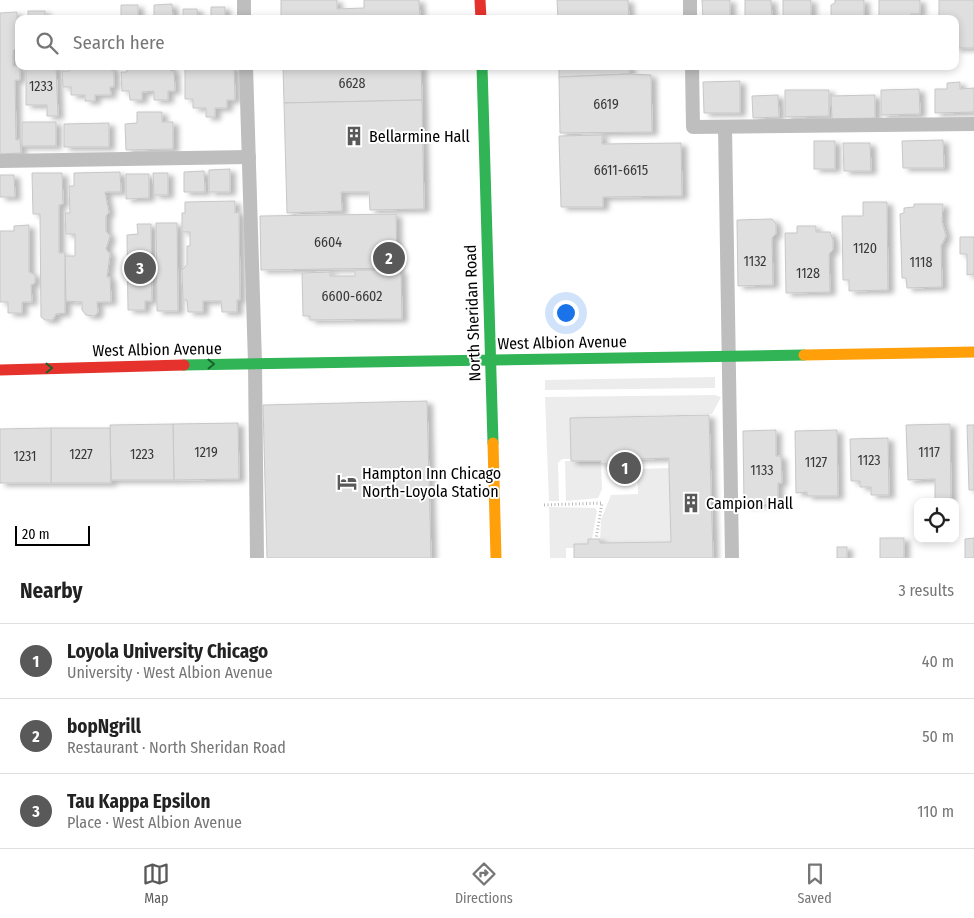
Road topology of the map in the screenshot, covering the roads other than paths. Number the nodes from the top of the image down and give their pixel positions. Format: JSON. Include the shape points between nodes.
{"nodes":[{"id":1,"x":244,"y":0,"type":"edge"},
{"id":2,"x":480,"y":0,"type":"edge"},
{"id":3,"x":690,"y":0,"type":"edge"},
{"id":4,"x":244,"y":15,"type":"edge"},
{"id":5,"x":481,"y":15,"type":"edge"},
{"id":6,"x":690,"y":15,"type":"edge"},
{"id":7,"x":246,"y":70,"type":"edge"},
{"id":8,"x":482,"y":70,"type":"edge"},
{"id":9,"x":692,"y":70,"type":"edge"},
{"id":10,"x":974,"y":124,"type":"edge"},
{"id":11,"x":725,"y":127,"type":"junction"},
{"id":12,"x":249,"y":157,"type":"junction"},
{"id":13,"x":0,"y":162,"type":"edge"},
{"id":14,"x":974,"y":352,"type":"edge"},
{"id":15,"x":729,"y":356,"type":"junction"},
{"id":16,"x":490,"y":359,"type":"junction"},
{"id":17,"x":255,"y":363,"type":"junction"},
{"id":18,"x":0,"y":370,"type":"edge"},
{"id":19,"x":257,"y":558,"type":"edge"},
{"id":20,"x":496,"y":558,"type":"edge"},
{"id":21,"x":732,"y":558,"type":"edge"}],
"edges":[{"from":1,"to":4,"type":"lane"},
{"from":2,"to":5,"type":"street"},
{"from":3,"to":6,"type":"lane"},
{"from":7,"to":12,"type":"lane"},
{"from":8,"to":16,"type":"street","name":"North Sheridan Road"},
{"from":9,"to":11,"type":"lane","via":[[693,127]]},
{"from":10,"to":11,"type":"lane"},
{"from":11,"to":15,"type":"lane"},
{"from":12,"to":13,"type":"lane"},
{"from":12,"to":17,"type":"lane"},
{"from":14,"to":15,"type":"street","name":"West Albion Avenue"},
{"from":15,"to":16,"type":"street","name":"West Albion Avenue"},
{"from":15,"to":21,"type":"lane"},
{"from":16,"to":17,"type":"street","name":"West Albion Avenue"},
{"from":16,"to":20,"type":"street","name":"North Sheridan Road"},
{"from":18,"to":17,"type":"street","name":"West Albion Avenue","one_way":true},
{"from":17,"to":19,"type":"lane"}]}
